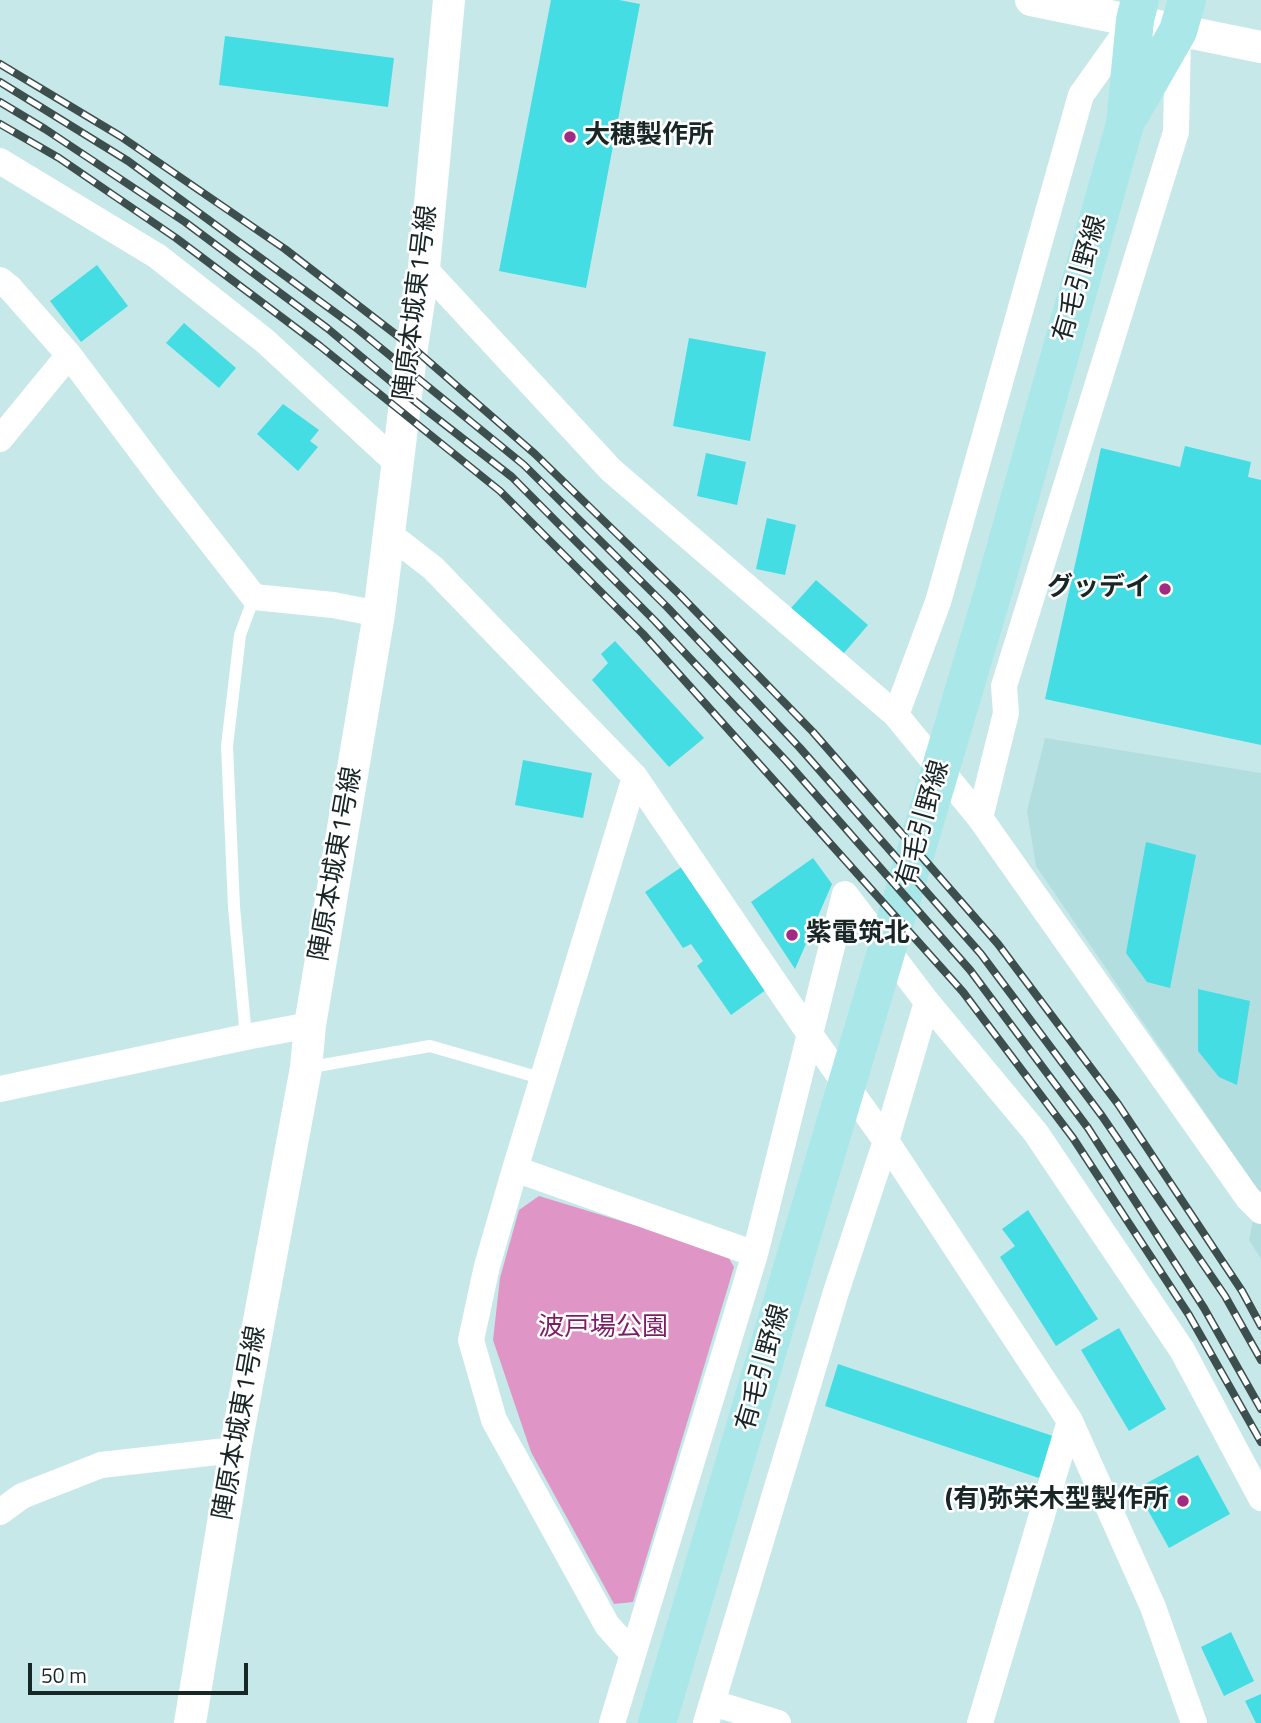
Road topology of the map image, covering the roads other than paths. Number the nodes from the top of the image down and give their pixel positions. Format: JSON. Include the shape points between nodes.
{"nodes":[{"id":1,"x":449,"y":0,"type":"edge"},
{"id":2,"x":1031,"y":0,"type":"edge"},
{"id":3,"x":1138,"y":10,"type":"edge"},
{"id":4,"x":1184,"y":11,"type":"edge"},
{"id":5,"x":1261,"y":47,"type":"edge"},
{"id":6,"x":1125,"y":124,"type":"junction"},
{"id":7,"x":0,"y":161,"type":"edge"},
{"id":8,"x":424,"y":268,"type":"junction"},
{"id":9,"x":3,"y":290,"type":"edge"},
{"id":10,"x":69,"y":355,"type":"junction"},
{"id":11,"x":0,"y":439,"type":"edge"},
{"id":12,"x":397,"y":463,"type":"junction"},
{"id":13,"x":389,"y":534,"type":"junction"},
{"id":14,"x":254,"y":597,"type":"junction"},
{"id":15,"x":379,"y":614,"type":"junction"},
{"id":16,"x":896,"y":715,"type":"junction"},
{"id":17,"x":635,"y":777,"type":"junction"},
{"id":18,"x":980,"y":818,"type":"junction"},
{"id":19,"x":927,"y":1002,"type":"junction"},
{"id":20,"x":310,"y":1025,"type":"junction"},
{"id":21,"x":809,"y":1033,"type":"junction"},
{"id":22,"x":246,"y":1037,"type":"junction"},
{"id":23,"x":306,"y":1068,"type":"junction"},
{"id":24,"x":544,"y":1079,"type":"junction"},
{"id":25,"x":0,"y":1089,"type":"edge"},
{"id":26,"x":886,"y":1141,"type":"junction"},
{"id":27,"x":515,"y":1169,"type":"junction"},
{"id":28,"x":1261,"y":1211,"type":"edge"},
{"id":29,"x":755,"y":1254,"type":"junction"},
{"id":30,"x":1070,"y":1421,"type":"junction"},
{"id":31,"x":235,"y":1450,"type":"junction"},
{"id":32,"x":1261,"y":1498,"type":"edge"},
{"id":33,"x":0,"y":1512,"type":"edge"},
{"id":34,"x":632,"y":1653,"type":"junction"},
{"id":35,"x":710,"y":1713,"type":"edge"},
{"id":36,"x":190,"y":1723,"type":"edge"},
{"id":37,"x":612,"y":1723,"type":"edge"},
{"id":38,"x":657,"y":1723,"type":"edge"},
{"id":39,"x":778,"y":1723,"type":"edge"},
{"id":40,"x":980,"y":1723,"type":"edge"},
{"id":41,"x":1194,"y":1723,"type":"edge"}],
"edges":[{"from":1,"to":8,"type":"street","name":"陣原本城東1号線"},
{"from":2,"to":3,"type":"street"},
{"from":3,"to":4,"type":"street"},
{"from":3,"to":6,"type":"main road","name":"有毛引野線"},
{"from":3,"to":16,"type":"street","via":[[1081,95],[938,602]]},
{"from":4,"to":5,"type":"street"},
{"from":4,"to":6,"type":"main road","name":"有毛引野線"},
{"from":4,"to":18,"type":"street","via":[[1176,132],[1004,686],[1006,713]]},
{"from":6,"to":38,"type":"main road","name":"有毛引野線","via":[[994,589]]},
{"from":7,"to":12,"type":"street","via":[[157,256],[265,341]]},
{"from":8,"to":12,"type":"street","name":"陣原本城東1号線"},
{"from":8,"to":16,"type":"street","via":[[611,470]]},
{"from":9,"to":10,"type":"street"},
{"from":10,"to":11,"type":"street"},
{"from":10,"to":14,"type":"street"},
{"from":12,"to":13,"type":"street","name":"陣原本城東1号線"},
{"from":13,"to":15,"type":"street","name":"陣原本城東1号線"},
{"from":13,"to":17,"type":"street","via":[[442,577]]},
{"from":14,"to":15,"type":"street"},
{"from":14,"to":22,"type":"lane","via":[[240,635],[227,746],[234,907]]},
{"from":15,"to":20,"type":"street","name":"陣原本城東1号線"},
{"from":16,"to":18,"type":"street"},
{"from":17,"to":21,"type":"street"},
{"from":17,"to":24,"type":"street"},
{"from":18,"to":28,"type":"street"},
{"from":19,"to":21,"type":"street","via":[[845,894]]},
{"from":19,"to":26,"type":"street"},
{"from":19,"to":32,"type":"street","via":[[1036,1133],[1082,1201],[1182,1350]]},
{"from":20,"to":22,"type":"street"},
{"from":20,"to":23,"type":"street","name":"陣原本城東1号線"},
{"from":21,"to":26,"type":"street"},
{"from":21,"to":29,"type":"street"},
{"from":22,"to":25,"type":"street"},
{"from":23,"to":24,"type":"lane","via":[[430,1046]]},
{"from":23,"to":31,"type":"street","name":"陣原本城東1号線"},
{"from":24,"to":27,"type":"street"},
{"from":26,"to":30,"type":"street"},
{"from":26,"to":35,"type":"street"},
{"from":27,"to":29,"type":"street"},
{"from":27,"to":34,"type":"street","via":[[471,1340],[494,1420],[607,1625]]},
{"from":29,"to":34,"type":"street"},
{"from":30,"to":40,"type":"street"},
{"from":30,"to":41,"type":"street","via":[[1153,1607]]},
{"from":31,"to":33,"type":"street","via":[[101,1465],[22,1496]]},
{"from":31,"to":36,"type":"street","name":"陣原本城東1号線"},
{"from":34,"to":37,"type":"street"},
{"from":35,"to":39,"type":"street"}]}
